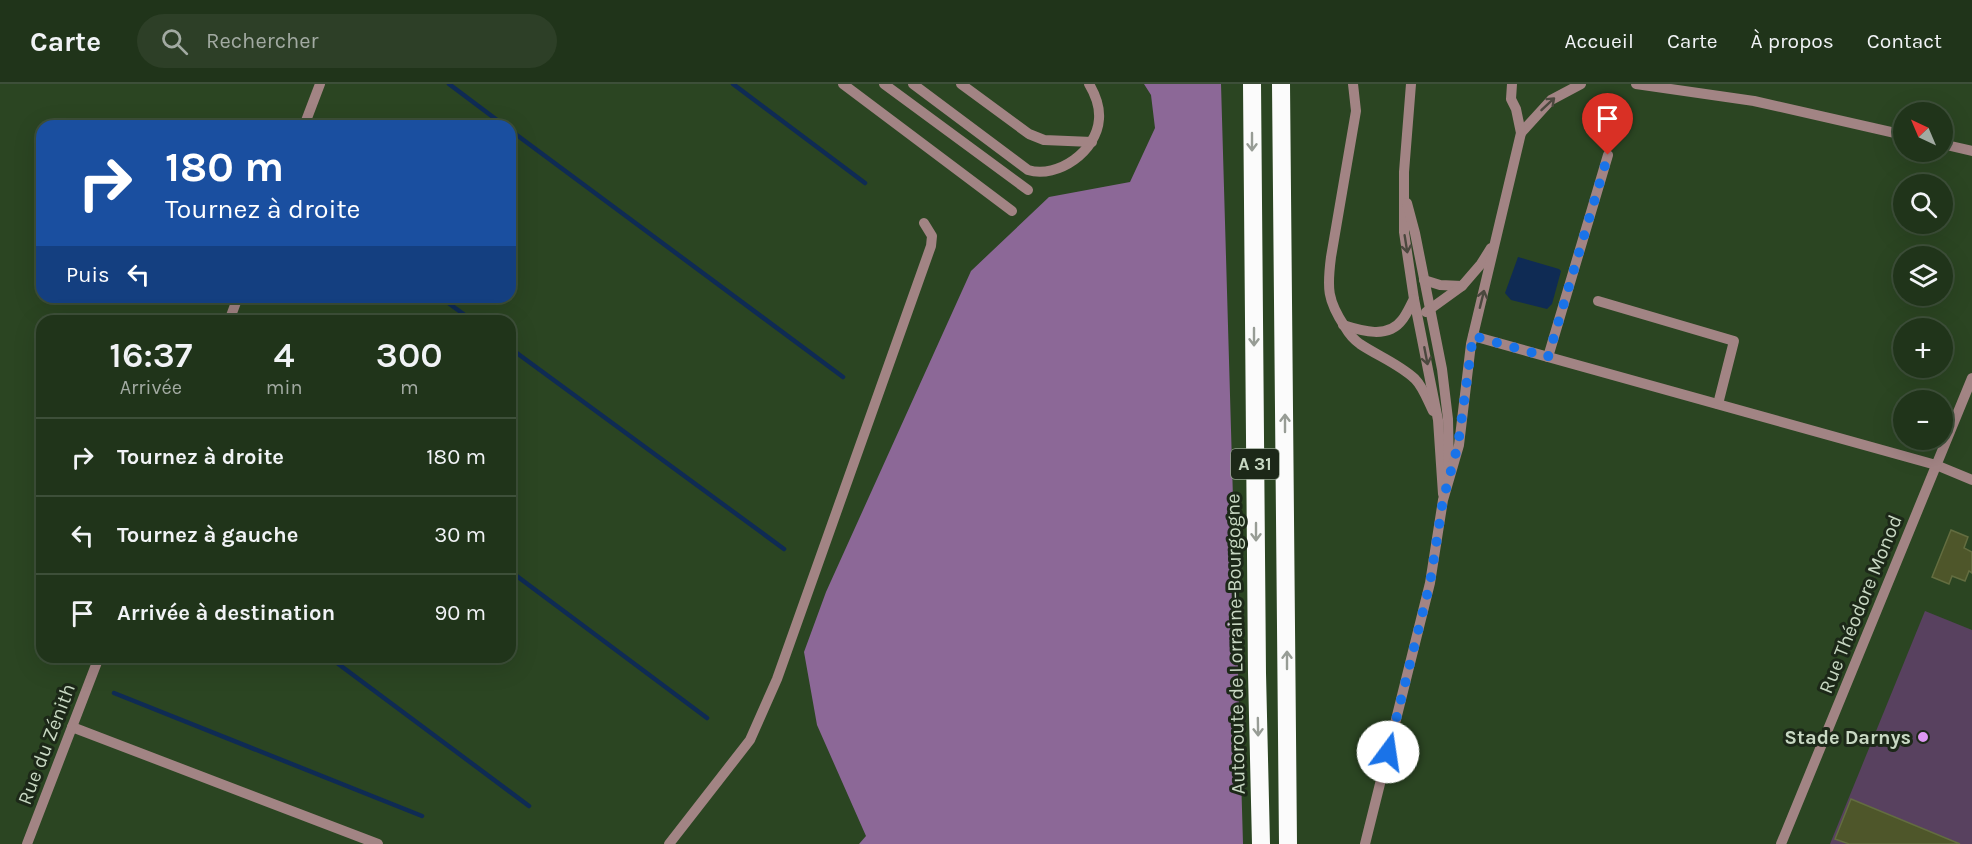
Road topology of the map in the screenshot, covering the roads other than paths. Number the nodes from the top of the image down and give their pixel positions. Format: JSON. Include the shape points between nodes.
{"nodes":[{"id":1,"x":320,"y":84,"type":"edge"},
{"id":2,"x":843,"y":84,"type":"edge"},
{"id":3,"x":884,"y":84,"type":"edge"},
{"id":4,"x":913,"y":84,"type":"edge"},
{"id":5,"x":961,"y":84,"type":"edge"},
{"id":6,"x":1089,"y":84,"type":"edge"},
{"id":7,"x":1252,"y":84,"type":"edge"},
{"id":8,"x":1281,"y":84,"type":"edge"},
{"id":9,"x":1353,"y":84,"type":"edge"},
{"id":10,"x":1411,"y":84,"type":"edge"},
{"id":11,"x":1512,"y":84,"type":"edge"},
{"id":12,"x":1581,"y":84,"type":"edge"},
{"id":13,"x":1636,"y":84,"type":"edge"},
{"id":14,"x":306,"y":120,"type":"edge"},
{"id":15,"x":1521,"y":133,"type":"junction"},
{"id":16,"x":1893,"y":133,"type":"edge"},
{"id":17,"x":1092,"y":142,"type":"junction"},
{"id":18,"x":1953,"y":147,"type":"edge"},
{"id":19,"x":1972,"y":151,"type":"edge"},
{"id":20,"x":1608,"y":155,"type":"dead end"},
{"id":21,"x":1404,"y":189,"type":"junction"},
{"id":22,"x":1028,"y":190,"type":"dead end"},
{"id":23,"x":1012,"y":211,"type":"dead end"},
{"id":24,"x":924,"y":223,"type":"dead end"},
{"id":25,"x":1497,"y":237,"type":"junction"},
{"id":26,"x":1424,"y":280,"type":"junction"},
{"id":27,"x":1462,"y":286,"type":"junction"},
{"id":28,"x":1414,"y":299,"type":"junction"},
{"id":29,"x":1598,"y":301,"type":"dead end"},
{"id":30,"x":1430,"y":308,"type":"junction"},
{"id":31,"x":1419,"y":319,"type":"junction"},
{"id":32,"x":1344,"y":325,"type":"junction"},
{"id":33,"x":1473,"y":336,"type":"junction"},
{"id":34,"x":1548,"y":357,"type":"junction"},
{"id":35,"x":1972,"y":378,"type":"edge"},
{"id":36,"x":1718,"y":404,"type":"junction"},
{"id":37,"x":1438,"y":420,"type":"junction"},
{"id":38,"x":1936,"y":465,"type":"junction"},
{"id":39,"x":1972,"y":480,"type":"edge"},
{"id":40,"x":1449,"y":481,"type":"junction"},
{"id":41,"x":1443,"y":500,"type":"junction"},
{"id":42,"x":97,"y":663,"type":"edge"},
{"id":43,"x":72,"y":727,"type":"junction"},
{"id":44,"x":27,"y":844,"type":"edge"},
{"id":45,"x":378,"y":844,"type":"edge"},
{"id":46,"x":669,"y":844,"type":"edge"},
{"id":47,"x":1261,"y":844,"type":"edge"},
{"id":48,"x":1288,"y":844,"type":"edge"},
{"id":49,"x":1365,"y":844,"type":"edge"},
{"id":50,"x":1781,"y":844,"type":"edge"}],
"edges":[{"from":1,"to":14,"type":"street"},
{"from":2,"to":23,"type":"street"},
{"from":3,"to":22,"type":"street"},
{"from":4,"to":17,"type":"street","via":[[1028,170],[1048,172],[1065,165],[1078,158]]},
{"from":5,"to":17,"type":"street","via":[[1044,141]]},
{"from":6,"to":17,"type":"street","via":[[1099,120]]},
{"from":7,"to":47,"type":"highway","name":"Autoroute de Lorraine-Bourgogne","number":"A 31","one_way":true},
{"from":48,"to":8,"type":"highway","number":"A 31","one_way":true},
{"from":9,"to":32,"type":"street","via":[[1356,111],[1329,275],[1329,297]]},
{"from":10,"to":21,"type":"street"},
{"from":11,"to":15,"type":"street","via":[[1511,99]]},
{"from":15,"to":12,"type":"street","one_way":true,"via":[[1551,100]]},
{"from":13,"to":16,"type":"street","via":[[1754,101]]},
{"from":15,"to":25,"type":"street"},
{"from":18,"to":19,"type":"street"},
{"from":20,"to":34,"type":"street"},
{"from":21,"to":26,"type":"street"},
{"from":21,"to":28,"type":"street","one_way":true,"via":[[1404,232]]},
{"from":24,"to":46,"type":"street","via":[[932,236],[931,246],[777,680],[750,740]]},
{"from":25,"to":27,"type":"street"},
{"from":33,"to":25,"type":"street","one_way":true},
{"from":26,"to":27,"type":"street"},
{"from":26,"to":30,"type":"street"},
{"from":27,"to":30,"type":"street"},
{"from":28,"to":31,"type":"street"},
{"from":28,"to":32,"type":"street","via":[[1401,322],[1388,330],[1360,331]]},
{"from":29,"to":36,"type":"street","via":[[1734,341]]},
{"from":30,"to":31,"type":"street"},
{"from":30,"to":40,"type":"street","via":[[1448,419]]},
{"from":31,"to":37,"type":"street","one_way":true},
{"from":32,"to":37,"type":"street","via":[[1358,343],[1417,381]]},
{"from":33,"to":34,"type":"street"},
{"from":33,"to":40,"type":"street","via":[[1458,445]]},
{"from":34,"to":36,"type":"street"},
{"from":35,"to":38,"type":"street","name":"Rue Théodore Monod"},
{"from":36,"to":38,"type":"street"},
{"from":37,"to":41,"type":"street"},
{"from":38,"to":39,"type":"street"},
{"from":38,"to":50,"type":"street","name":"Rue Théodore Monod"},
{"from":40,"to":41,"type":"street"},
{"from":41,"to":49,"type":"street","via":[[1430,583]]},
{"from":42,"to":43,"type":"street","name":"Rue du Zénith"},
{"from":43,"to":44,"type":"street","name":"Rue du Zénith"},
{"from":43,"to":45,"type":"street"}]}
